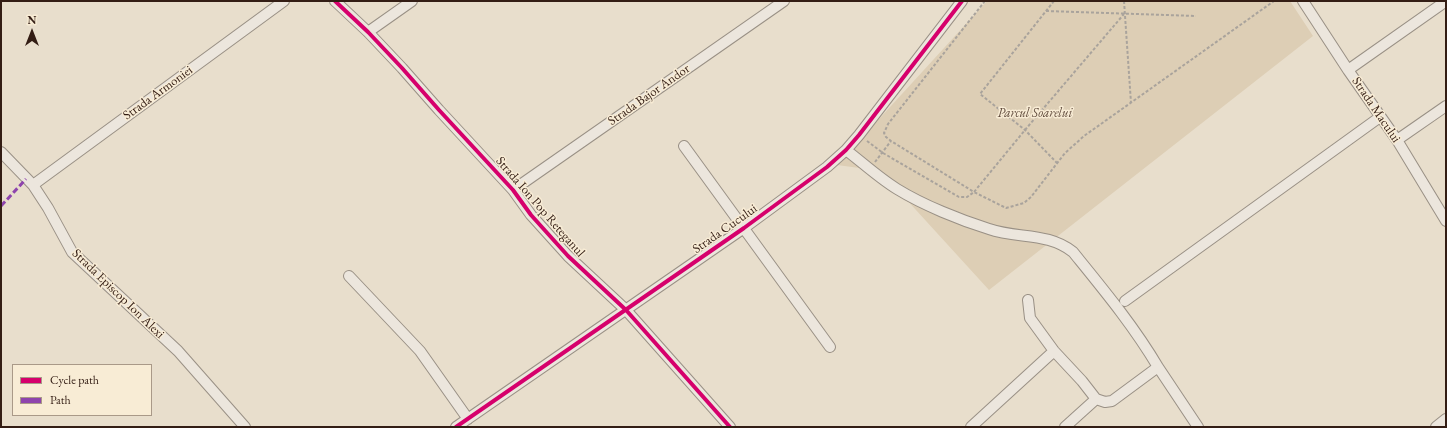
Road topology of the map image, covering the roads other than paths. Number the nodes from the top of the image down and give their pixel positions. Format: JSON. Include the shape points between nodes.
{"nodes":[{"id":1,"x":284,"y":1,"type":"edge"},
{"id":2,"x":335,"y":1,"type":"edge"},
{"id":3,"x":412,"y":1,"type":"edge"},
{"id":4,"x":784,"y":1,"type":"edge"},
{"id":5,"x":962,"y":1,"type":"edge"},
{"id":6,"x":1303,"y":1,"type":"edge"},
{"id":7,"x":1446,"y":1,"type":"edge"},
{"id":8,"x":368,"y":32,"type":"junction"},
{"id":9,"x":1348,"y":70,"type":"junction"},
{"id":10,"x":1446,"y":106,"type":"edge"},
{"id":11,"x":1380,"y":117,"type":"junction"},
{"id":12,"x":1396,"y":140,"type":"junction"},
{"id":13,"x":684,"y":146,"type":"dead end"},
{"id":14,"x":846,"y":150,"type":"junction"},
{"id":15,"x":1,"y":152,"type":"edge"},
{"id":16,"x":32,"y":185,"type":"junction"},
{"id":17,"x":513,"y":190,"type":"junction"},
{"id":18,"x":1446,"y":221,"type":"edge"},
{"id":19,"x":744,"y":228,"type":"junction"},
{"id":20,"x":349,"y":276,"type":"dead end"},
{"id":21,"x":1028,"y":300,"type":"dead end"},
{"id":22,"x":1125,"y":300,"type":"dead end"},
{"id":23,"x":626,"y":310,"type":"junction"},
{"id":24,"x":830,"y":347,"type":"dead end"},
{"id":25,"x":1054,"y":351,"type":"junction"},
{"id":26,"x":1158,"y":366,"type":"junction"},
{"id":27,"x":1096,"y":399,"type":"junction"},
{"id":28,"x":468,"y":419,"type":"junction"},
{"id":29,"x":1446,"y":420,"type":"edge"},
{"id":30,"x":245,"y":427,"type":"edge"},
{"id":31,"x":456,"y":427,"type":"edge"},
{"id":32,"x":730,"y":427,"type":"edge"},
{"id":33,"x":971,"y":427,"type":"edge"},
{"id":34,"x":1065,"y":427,"type":"edge"},
{"id":35,"x":1198,"y":427,"type":"edge"},
{"id":36,"x":1436,"y":427,"type":"edge"}],
"edges":[{"from":1,"to":16,"type":"street","name":"Strada Armoniei"},
{"from":2,"to":8,"type":"street","name":"Strada Ion Pop Reteganul"},
{"from":3,"to":8,"type":"street"},
{"from":4,"to":17,"type":"street","name":"Strada Bajor Andor"},
{"from":5,"to":14,"type":"street","name":"Strada Cucului"},
{"from":6,"to":9,"type":"street","name":"Strada Macului"},
{"from":7,"to":9,"type":"street"},
{"from":8,"to":17,"type":"street","name":"Strada Ion Pop Reteganul"},
{"from":9,"to":11,"type":"street","name":"Strada Macului"},
{"from":10,"to":12,"type":"street"},
{"from":11,"to":12,"type":"street","name":"Strada Macului"},
{"from":11,"to":22,"type":"street"},
{"from":12,"to":18,"type":"street","name":"Strada Macului"},
{"from":13,"to":19,"type":"street"},
{"from":14,"to":19,"type":"street","name":"Strada Cucului"},
{"from":14,"to":26,"type":"street","via":[[898,190],[928,206],[1004,234],[1050,239],[1064,245],[1073,252],[1118,306]]},
{"from":15,"to":16,"type":"street","name":"Strada Episcop Ion Alexi"},
{"from":16,"to":30,"type":"street","name":"Strada Episcop Ion Alexi","via":[[72,252],[178,351]]},
{"from":17,"to":23,"type":"street","name":"Strada Ion Pop Reteganul","via":[[568,256]]},
{"from":19,"to":23,"type":"street","name":"Strada Cucului"},
{"from":19,"to":24,"type":"street"},
{"from":20,"to":28,"type":"street","via":[[420,351]]},
{"from":21,"to":25,"type":"street","via":[[1030,318]]},
{"from":23,"to":28,"type":"street","name":"Strada Cucului"},
{"from":23,"to":32,"type":"street","name":"Strada Ion Pop Reteganul"},
{"from":25,"to":27,"type":"street"},
{"from":25,"to":33,"type":"street"},
{"from":26,"to":27,"type":"street","via":[[1112,401]]},
{"from":26,"to":35,"type":"street"},
{"from":27,"to":34,"type":"street"},
{"from":28,"to":31,"type":"street","name":"Strada Cucului"},
{"from":29,"to":36,"type":"street"}]}
